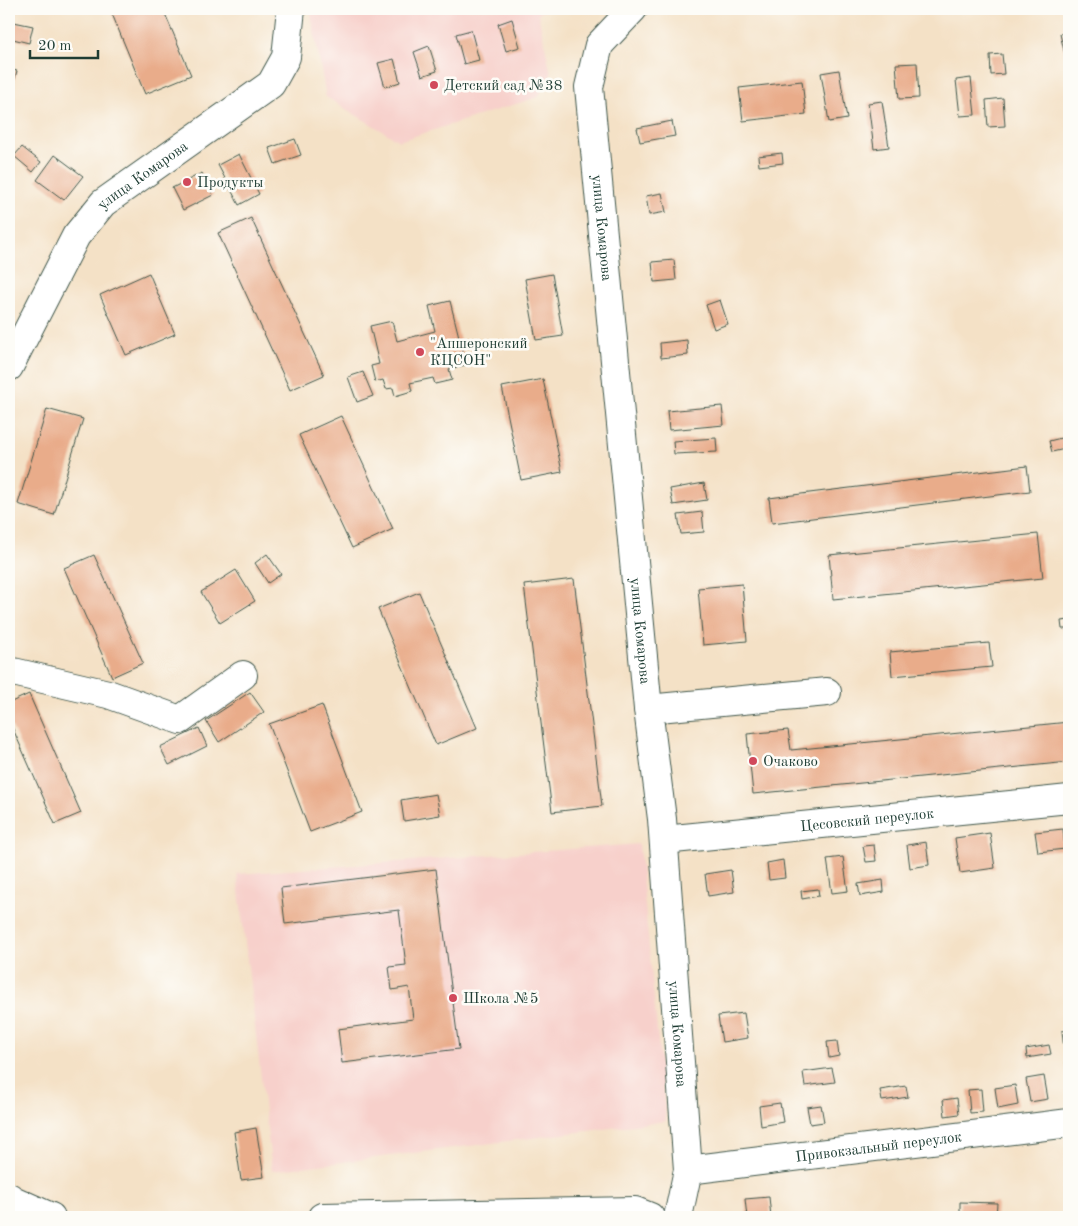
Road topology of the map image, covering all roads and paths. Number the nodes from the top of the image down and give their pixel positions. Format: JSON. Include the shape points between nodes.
{"nodes":[{"id":1,"x":291,"y":9,"type":"edge"},
{"id":2,"x":633,"y":9,"type":"edge"},
{"id":3,"x":9,"y":367,"type":"edge"},
{"id":4,"x":9,"y":671,"type":"edge"},
{"id":5,"x":243,"y":676,"type":"dead end"},
{"id":6,"x":827,"y":692,"type":"dead end"},
{"id":7,"x":648,"y":709,"type":"junction"},
{"id":8,"x":1069,"y":799,"type":"edge"},
{"id":9,"x":664,"y":840,"type":"junction"},
{"id":10,"x":1069,"y":1123,"type":"edge"},
{"id":11,"x":688,"y":1170,"type":"junction"},
{"id":12,"x":10,"y":1200,"type":"edge"},
{"id":13,"x":51,"y":1217,"type":"edge"},
{"id":14,"x":322,"y":1217,"type":"edge"},
{"id":15,"x":650,"y":1217,"type":"edge"},
{"id":16,"x":678,"y":1217,"type":"edge"}],
"edges":[{"from":1,"to":3,"type":"street","name":"улица Комарова","via":[[286,57],[271,84],[103,204],[76,236]]},
{"from":2,"to":7,"type":"street","name":"улица Комарова","via":[[598,44],[589,87]]},
{"from":4,"to":5,"type":"street","via":[[108,694],[180,720]]},
{"from":6,"to":7,"type":"street"},
{"from":7,"to":9,"type":"street","name":"улица Комарова"},
{"from":8,"to":9,"type":"street","name":"Цесовский переулок"},
{"from":9,"to":11,"type":"street","name":"улица Комарова"},
{"from":10,"to":11,"type":"street","name":"Привокзальный переулок"},
{"from":11,"to":16,"type":"street","name":"улица Комарова"},
{"from":12,"to":13,"type":"street"},
{"from":14,"to":15,"type":"street","via":[[635,1211]]}]}
